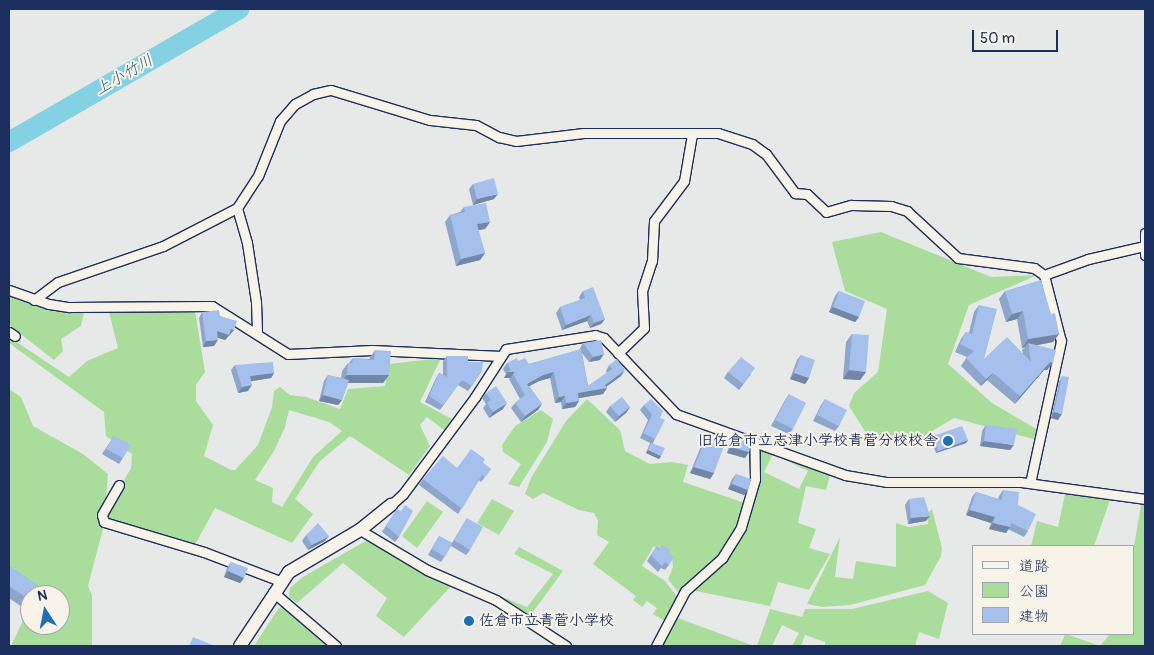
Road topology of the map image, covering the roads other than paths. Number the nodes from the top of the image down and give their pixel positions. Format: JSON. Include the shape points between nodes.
{"nodes":[{"id":1,"x":692,"y":134,"type":"junction"},
{"id":2,"x":237,"y":208,"type":"junction"},
{"id":3,"x":1145,"y":233,"type":"edge"},
{"id":4,"x":1144,"y":251,"type":"edge"},
{"id":5,"x":1044,"y":275,"type":"junction"},
{"id":6,"x":9,"y":290,"type":"edge"},
{"id":7,"x":34,"y":300,"type":"junction"},
{"id":8,"x":257,"y":334,"type":"junction"},
{"id":9,"x":618,"y":353,"type":"junction"},
{"id":10,"x":501,"y":356,"type":"junction"},
{"id":11,"x":754,"y":440,"type":"junction"},
{"id":12,"x":1030,"y":483,"type":"junction"},
{"id":13,"x":118,"y":485,"type":"dead end"},
{"id":14,"x":1145,"y":500,"type":"edge"},
{"id":15,"x":392,"y":505,"type":"joint"},
{"id":16,"x":360,"y":530,"type":"junction"},
{"id":17,"x":276,"y":586,"type":"junction"},
{"id":18,"x":240,"y":646,"type":"edge"},
{"id":19,"x":336,"y":646,"type":"edge"},
{"id":20,"x":566,"y":646,"type":"edge"},
{"id":21,"x":656,"y":646,"type":"edge"}],
"edges":[{"from":1,"to":2,"type":"street","via":[[584,132],[516,141],[499,137],[476,125],[430,120],[331,90],[313,94],[295,104],[280,121],[258,176]]},
{"from":1,"to":5,"type":"street","via":[[718,133],[752,144],[766,154],[796,193],[807,194],[826,212],[851,205],[891,206],[907,211],[958,258],[1034,268]]},
{"from":1,"to":9,"type":"street","via":[[684,181],[654,221],[652,261],[642,291],[644,328]]},
{"from":2,"to":7,"type":"street","via":[[164,246],[58,282]]},
{"from":2,"to":8,"type":"street","via":[[247,243],[256,302]]},
{"from":3,"to":4,"type":"street"},
{"from":4,"to":5,"type":"street","via":[[1088,259]]},
{"from":5,"to":12,"type":"street","via":[[1061,341]]},
{"from":6,"to":7,"type":"street"},
{"from":7,"to":8,"type":"street","via":[[70,307],[212,306]]},
{"from":8,"to":10,"type":"street","via":[[288,354],[372,350]]},
{"from":9,"to":10,"type":"street","via":[[604,338],[595,335],[510,347]]},
{"from":9,"to":11,"type":"street","via":[[671,412]]},
{"from":10,"to":15,"type":"street","via":[[475,398]]},
{"from":11,"to":12,"type":"street","via":[[855,478],[887,482]]},
{"from":11,"to":21,"type":"street","via":[[755,479],[741,527],[722,558],[685,591]]},
{"from":12,"to":14,"type":"street"},
{"from":13,"to":17,"type":"street","via":[[102,515],[104,522],[204,552]]},
{"from":15,"to":16,"type":"street"},
{"from":16,"to":17,"type":"street","via":[[296,566]]},
{"from":16,"to":20,"type":"street","via":[[427,570],[496,600]]},
{"from":17,"to":18,"type":"street"},
{"from":17,"to":19,"type":"street"}]}
